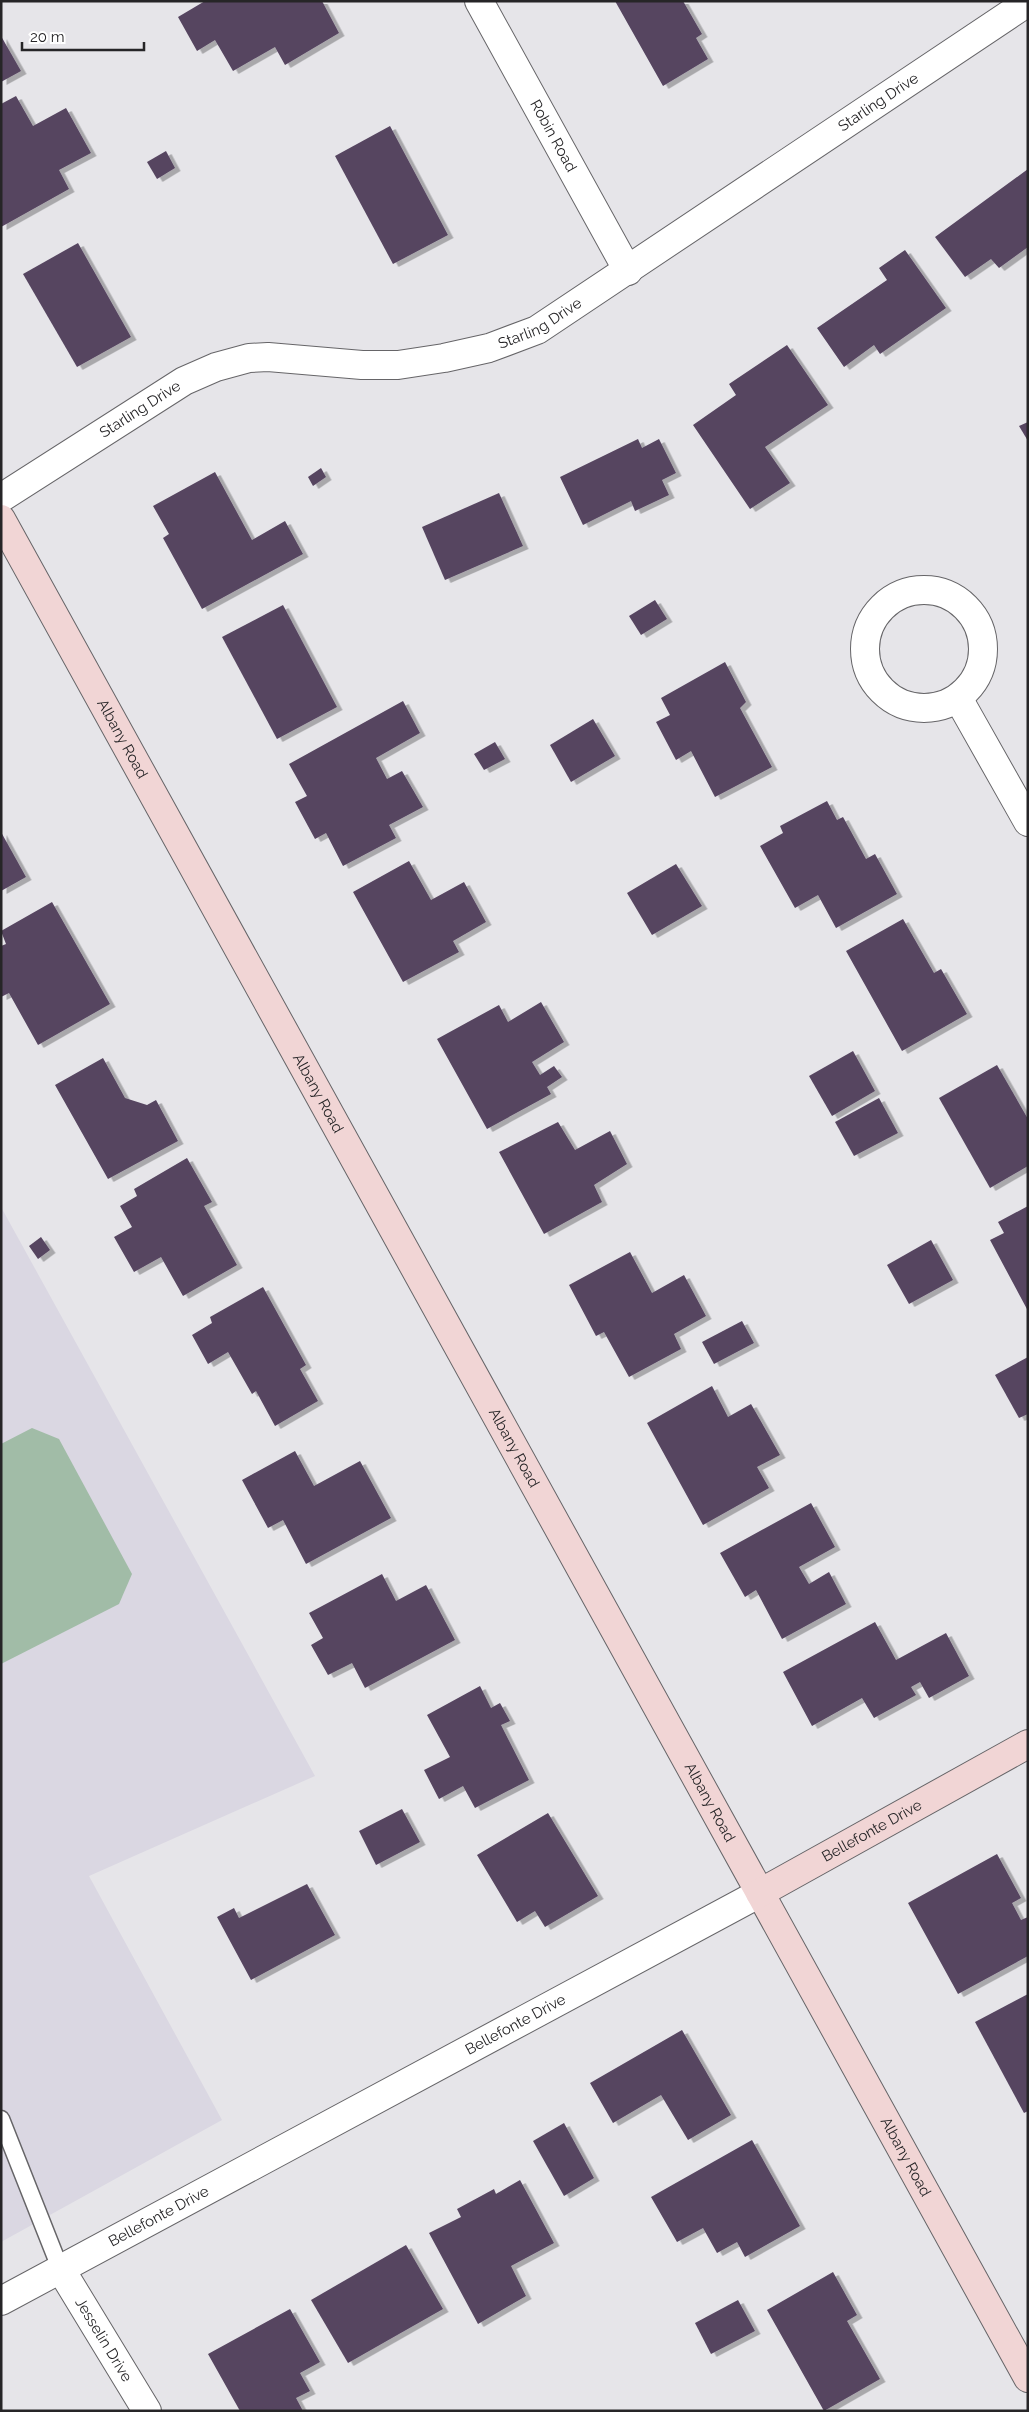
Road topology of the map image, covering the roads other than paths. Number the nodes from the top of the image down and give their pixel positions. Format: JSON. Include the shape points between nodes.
{"nodes":[{"id":1,"x":479,"y":1,"type":"edge"},
{"id":2,"x":1028,"y":2,"type":"edge"},
{"id":3,"x":628,"y":271,"type":"junction"},
{"id":4,"x":1,"y":498,"type":"edge"},
{"id":5,"x":1,"y":519,"type":"edge"},
{"id":6,"x":958,"y":698,"type":"junction"},
{"id":7,"x":1028,"y":822,"type":"edge"},
{"id":8,"x":1028,"y":1744,"type":"edge"},
{"id":9,"x":760,"y":1893,"type":"junction"},
{"id":10,"x":1,"y":2119,"type":"edge"},
{"id":11,"x":60,"y":2268,"type":"junction"},
{"id":12,"x":1,"y":2301,"type":"edge"},
{"id":13,"x":1028,"y":2378,"type":"edge"},
{"id":14,"x":147,"y":2411,"type":"edge"}],
"edges":[{"from":1,"to":3,"type":"street","name":"Robin Road"},
{"from":2,"to":3,"type":"street","name":"Starling Drive"},
{"from":3,"to":4,"type":"street","name":"Starling Drive","via":[[537,330],[489,348],[398,364],[362,365],[268,357],[249,358],[216,368],[184,381]]},
{"from":5,"to":9,"type":"street","name":"Albany Road"},
{"from":6,"to":6,"type":"street","via":[[972,685],[981,668],[981,630],[972,613],[958,600],[942,592],[921,589],[902,594],[884,604],[872,619],[865,645],[871,677],[884,693],[901,704],[920,709],[940,706]]},
{"from":6,"to":7,"type":"street"},
{"from":8,"to":9,"type":"street","name":"Bellefonte Drive"},
{"from":9,"to":11,"type":"street","name":"Bellefonte Drive"},
{"from":9,"to":13,"type":"street","name":"Albany Road"},
{"from":10,"to":11,"type":"lane"},
{"from":11,"to":12,"type":"street","name":"Bellefonte Drive"},
{"from":11,"to":14,"type":"street","name":"Jesselin Drive"}]}
